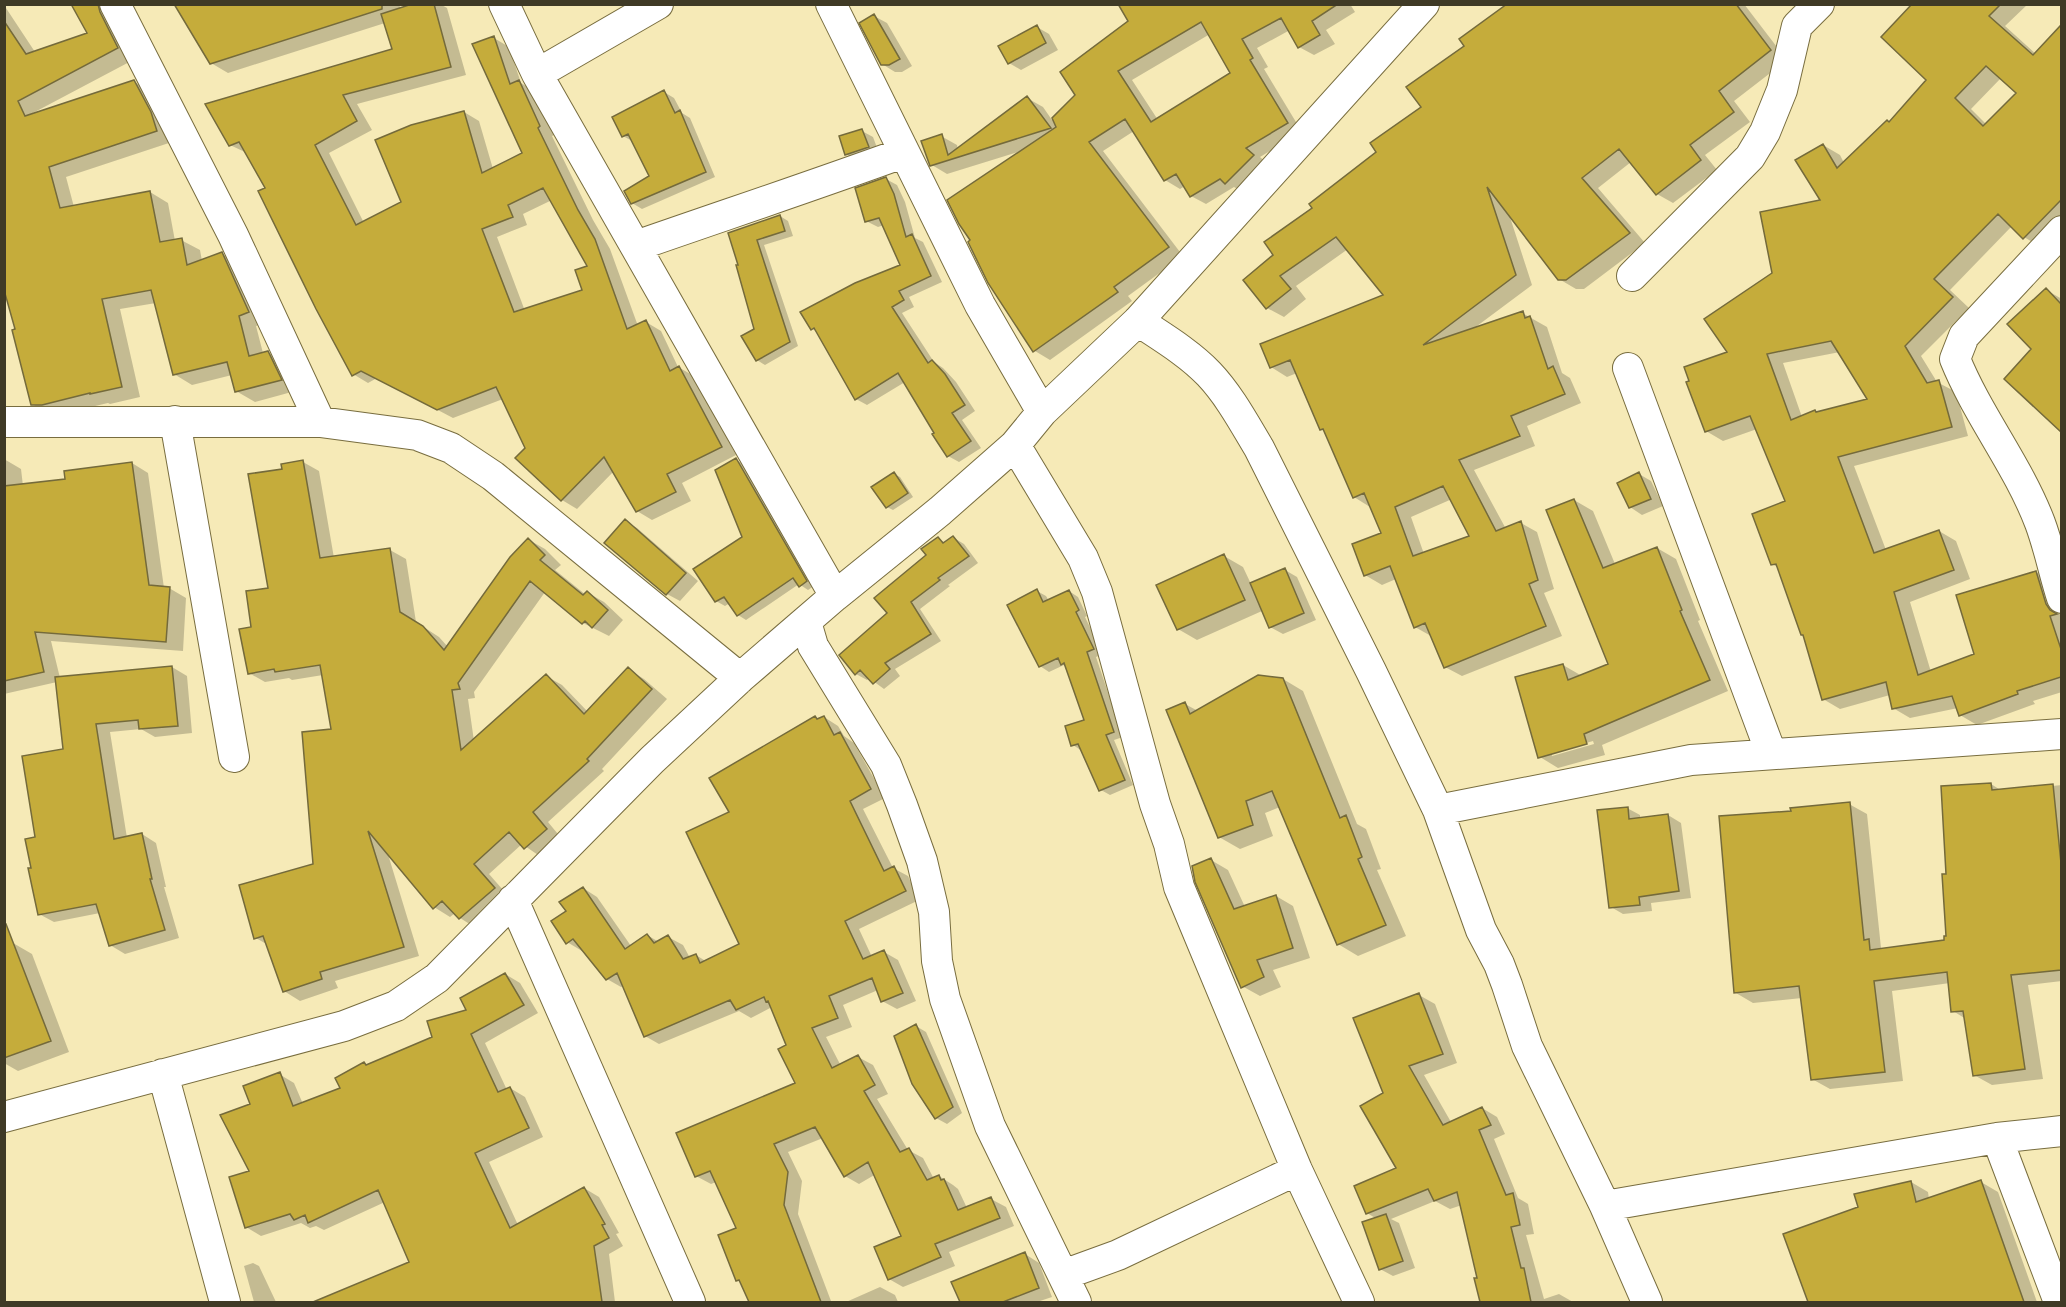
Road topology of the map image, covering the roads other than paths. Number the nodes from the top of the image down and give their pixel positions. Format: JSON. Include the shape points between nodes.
{"nodes":[{"id":1,"x":115,"y":4,"type":"edge"},
{"id":2,"x":504,"y":4,"type":"edge"},
{"id":3,"x":658,"y":4,"type":"edge"},
{"id":4,"x":831,"y":4,"type":"edge"},
{"id":5,"x":1424,"y":4,"type":"edge"},
{"id":6,"x":1819,"y":4,"type":"edge"},
{"id":7,"x":1790,"y":15,"type":"edge"},
{"id":8,"x":537,"y":74,"type":"junction"},
{"id":9,"x":903,"y":153,"type":"junction"},
{"id":10,"x":2061,"y":231,"type":"edge"},
{"id":11,"x":636,"y":246,"type":"junction"},
{"id":12,"x":1632,"y":276,"type":"dead end"},
{"id":13,"x":1138,"y":321,"type":"junction"},
{"id":14,"x":1628,"y":368,"type":"dead end"},
{"id":15,"x":1042,"y":412,"type":"junction"},
{"id":16,"x":5,"y":420,"type":"edge"},
{"id":17,"x":175,"y":421,"type":"junction"},
{"id":18,"x":320,"y":422,"type":"junction"},
{"id":19,"x":1015,"y":445,"type":"junction"},
{"id":20,"x":836,"y":596,"type":"junction"},
{"id":21,"x":2061,"y":598,"type":"edge"},
{"id":22,"x":806,"y":622,"type":"junction"},
{"id":23,"x":740,"y":678,"type":"junction"},
{"id":24,"x":2061,"y":734,"type":"edge"},
{"id":25,"x":1771,"y":753,"type":"junction"},
{"id":26,"x":234,"y":757,"type":"dead end"},
{"id":27,"x":1438,"y":810,"type":"junction"},
{"id":28,"x":513,"y":900,"type":"junction"},
{"id":29,"x":163,"y":1074,"type":"junction"},
{"id":30,"x":4,"y":1117,"type":"edge"},
{"id":31,"x":2061,"y":1131,"type":"edge"},
{"id":32,"x":1997,"y":1138,"type":"junction"},
{"id":33,"x":1298,"y":1170,"type":"junction"},
{"id":34,"x":1605,"y":1206,"type":"junction"},
{"id":35,"x":1063,"y":1275,"type":"junction"},
{"id":36,"x":225,"y":1302,"type":"edge"},
{"id":37,"x":690,"y":1302,"type":"edge"},
{"id":38,"x":1076,"y":1302,"type":"edge"},
{"id":39,"x":1359,"y":1302,"type":"edge"},
{"id":40,"x":1647,"y":1302,"type":"edge"},
{"id":41,"x":2059,"y":1302,"type":"edge"}],
"edges":[{"from":1,"to":18,"type":"street","via":[[234,235]]},
{"from":2,"to":8,"type":"street"},
{"from":3,"to":8,"type":"street"},
{"from":4,"to":9,"type":"street"},
{"from":5,"to":13,"type":"street"},
{"from":6,"to":7,"type":"street"},
{"from":7,"to":12,"type":"street","via":[[1782,90],[1750,157]]},
{"from":8,"to":11,"type":"street"},
{"from":9,"to":11,"type":"street"},
{"from":9,"to":15,"type":"street","via":[[980,305]]},
{"from":10,"to":21,"type":"street","via":[[1964,336],[1955,359],[2040,523]]},
{"from":11,"to":20,"type":"street"},
{"from":13,"to":15,"type":"street"},
{"from":13,"to":27,"type":"street","via":[[1209,374],[1237,412]]},
{"from":14,"to":25,"type":"street"},
{"from":15,"to":19,"type":"street"},
{"from":16,"to":17,"type":"street"},
{"from":17,"to":18,"type":"street"},
{"from":17,"to":26,"type":"street"},
{"from":18,"to":23,"type":"street","via":[[417,435],[451,448],[493,476]]},
{"from":19,"to":20,"type":"street"},
{"from":19,"to":33,"type":"street","via":[[1083,558],[1097,592],[1179,887]]},
{"from":20,"to":22,"type":"street"},
{"from":22,"to":23,"type":"street"},
{"from":22,"to":35,"type":"street","via":[[813,646],[886,765],[902,805],[922,861],[934,912],[945,999],[990,1126]]},
{"from":23,"to":28,"type":"street"},
{"from":24,"to":25,"type":"street"},
{"from":25,"to":27,"type":"street","via":[[1691,760]]},
{"from":27,"to":34,"type":"street","via":[[1481,930],[1508,985],[1527,1046]]},
{"from":28,"to":29,"type":"street","via":[[438,978],[396,1006],[344,1026]]},
{"from":28,"to":37,"type":"street"},
{"from":29,"to":30,"type":"street"},
{"from":29,"to":36,"type":"street"},
{"from":31,"to":32,"type":"street"},
{"from":32,"to":34,"type":"street"},
{"from":32,"to":41,"type":"street"},
{"from":33,"to":35,"type":"street","via":[[1118,1255]]},
{"from":33,"to":39,"type":"street"},
{"from":34,"to":40,"type":"street"},
{"from":35,"to":38,"type":"street"}]}
